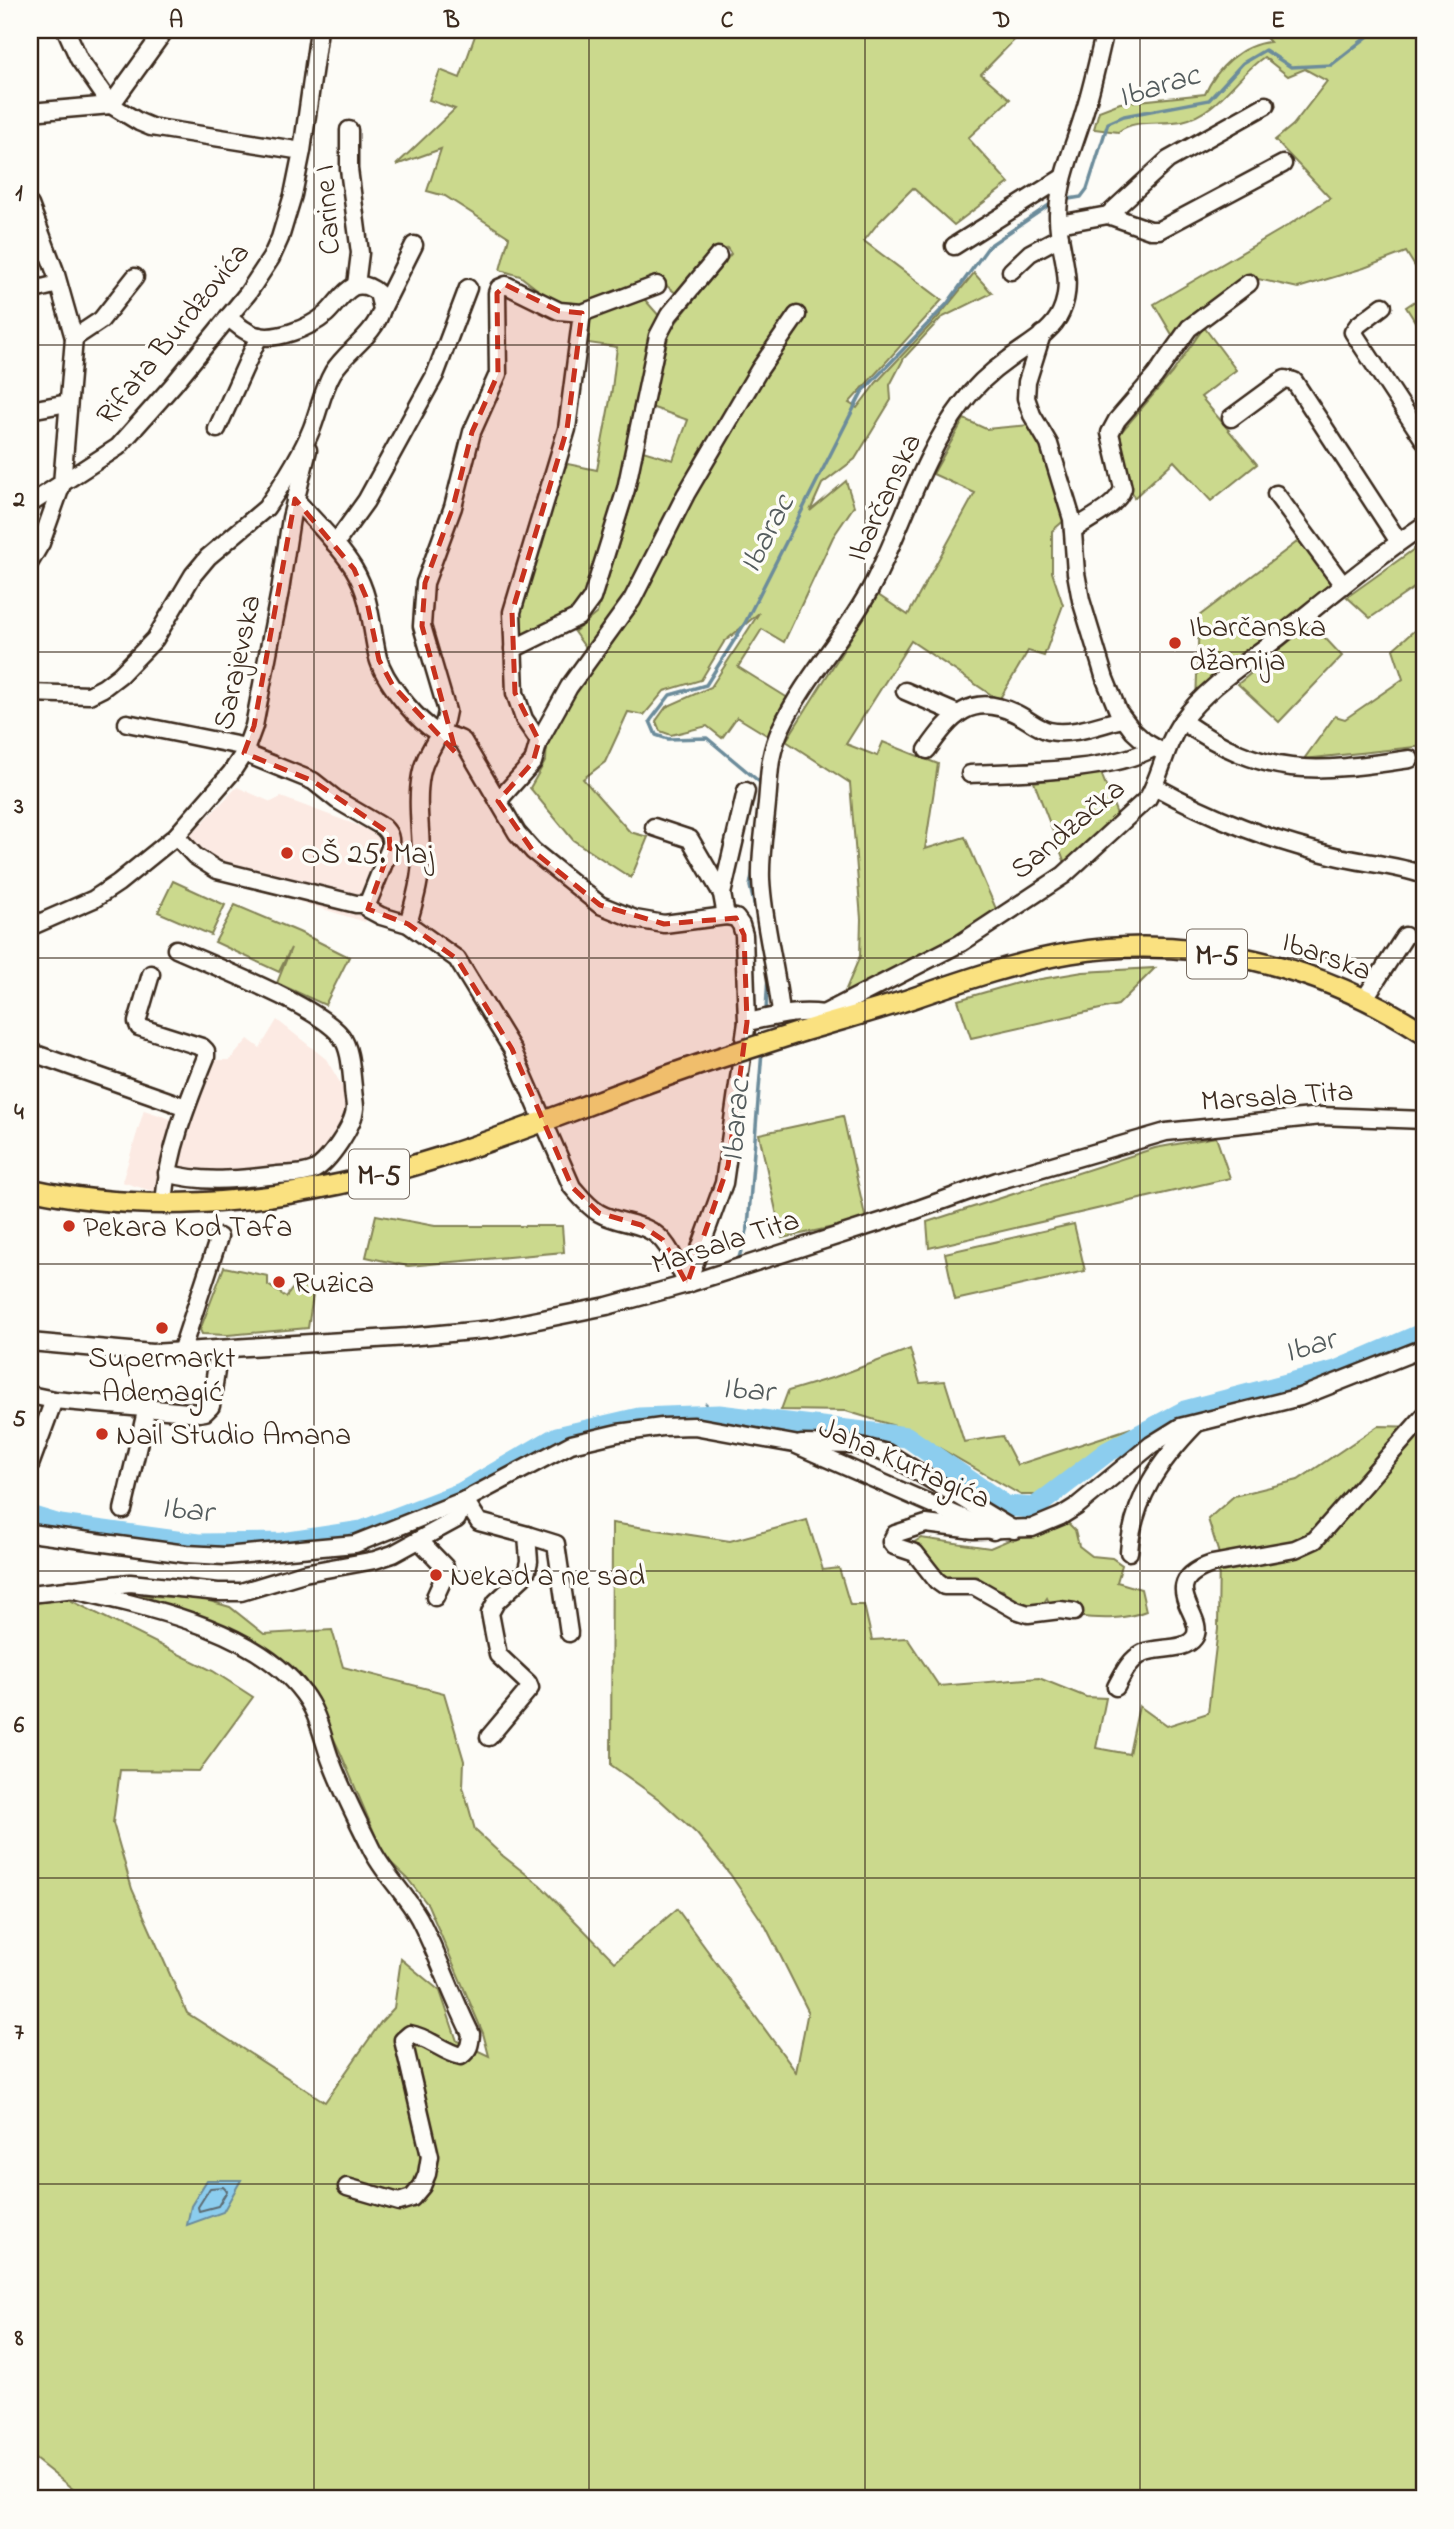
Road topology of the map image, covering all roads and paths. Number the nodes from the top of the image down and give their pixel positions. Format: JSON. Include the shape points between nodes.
{"nodes":[{"id":1,"x":66,"y":30,"type":"edge"},
{"id":2,"x":166,"y":30,"type":"edge"},
{"id":3,"x":319,"y":30,"type":"edge"},
{"id":4,"x":1105,"y":30,"type":"edge"},
{"id":5,"x":1265,"y":105,"type":"dead end"},
{"id":6,"x":111,"y":106,"type":"junction"},
{"id":7,"x":30,"y":112,"type":"edge"},
{"id":8,"x":349,"y":130,"type":"dead end"},
{"id":9,"x":302,"y":151,"type":"junction"},
{"id":10,"x":1283,"y":164,"type":"dead end"},
{"id":11,"x":1061,"y":185,"type":"junction"},
{"id":12,"x":30,"y":205,"type":"edge"},
{"id":13,"x":1108,"y":215,"type":"junction"},
{"id":14,"x":1059,"y":226,"type":"junction"},
{"id":15,"x":414,"y":245,"type":"dead end"},
{"id":16,"x":954,"y":246,"type":"dead end"},
{"id":17,"x":718,"y":256,"type":"dead end"},
{"id":18,"x":1011,"y":271,"type":"dead end"},
{"id":19,"x":135,"y":277,"type":"dead end"},
{"id":20,"x":1249,"y":283,"type":"dead end"},
{"id":21,"x":58,"y":284,"type":"junction"},
{"id":22,"x":356,"y":285,"type":"junction"},
{"id":23,"x":657,"y":285,"type":"dead end"},
{"id":24,"x":468,"y":288,"type":"dead end"},
{"id":25,"x":30,"y":291,"type":"edge"},
{"id":26,"x":1383,"y":306,"type":"dead end"},
{"id":27,"x":382,"y":309,"type":"junction"},
{"id":28,"x":582,"y":313,"type":"junction"},
{"id":29,"x":797,"y":315,"type":"dead end"},
{"id":30,"x":228,"y":317,"type":"junction"},
{"id":31,"x":1042,"y":334,"type":"junction"},
{"id":32,"x":260,"y":336,"type":"junction"},
{"id":33,"x":74,"y":338,"type":"junction"},
{"id":34,"x":68,"y":403,"type":"junction"},
{"id":35,"x":30,"y":410,"type":"edge"},
{"id":36,"x":1231,"y":418,"type":"dead end"},
{"id":37,"x":217,"y":429,"type":"dead end"},
{"id":38,"x":311,"y":430,"type":"junction"},
{"id":39,"x":1424,"y":440,"type":"edge"},
{"id":40,"x":62,"y":484,"type":"junction"},
{"id":41,"x":1276,"y":494,"type":"dead end"},
{"id":42,"x":295,"y":499,"type":"junction"},
{"id":43,"x":30,"y":503,"type":"edge"},
{"id":44,"x":1424,"y":525,"type":"edge"},
{"id":45,"x":1073,"y":530,"type":"junction"},
{"id":46,"x":1399,"y":542,"type":"junction"},
{"id":47,"x":335,"y":544,"type":"junction"},
{"id":48,"x":30,"y":562,"type":"edge"},
{"id":49,"x":1343,"y":585,"type":"junction"},
{"id":50,"x":513,"y":649,"type":"junction"},
{"id":51,"x":905,"y":691,"type":"dead end"},
{"id":52,"x":30,"y":693,"type":"edge"},
{"id":53,"x":956,"y":713,"type":"junction"},
{"id":54,"x":1123,"y":719,"type":"junction"},
{"id":55,"x":1182,"y":721,"type":"junction"},
{"id":56,"x":127,"y":723,"type":"dead end"},
{"id":57,"x":441,"y":733,"type":"junction"},
{"id":58,"x":539,"y":741,"type":"junction"},
{"id":59,"x":245,"y":750,"type":"junction"},
{"id":60,"x":927,"y":750,"type":"dead end"},
{"id":61,"x":1158,"y":751,"type":"junction"},
{"id":62,"x":1410,"y":760,"type":"dead end"},
{"id":63,"x":970,"y":774,"type":"dead end"},
{"id":64,"x":1154,"y":786,"type":"junction"},
{"id":65,"x":746,"y":791,"type":"dead end"},
{"id":66,"x":498,"y":801,"type":"junction"},
{"id":67,"x":654,"y":827,"type":"dead end"},
{"id":68,"x":176,"y":836,"type":"junction"},
{"id":69,"x":1424,"y":875,"type":"edge"},
{"id":70,"x":722,"y":894,"type":"junction"},
{"id":71,"x":366,"y":904,"type":"junction"},
{"id":72,"x":726,"y":916,"type":"junction"},
{"id":73,"x":408,"y":925,"type":"junction"},
{"id":74,"x":30,"y":927,"type":"edge"},
{"id":75,"x":1405,"y":936,"type":"dead end"},
{"id":76,"x":176,"y":949,"type":"dead end"},
{"id":77,"x":151,"y":974,"type":"dead end"},
{"id":78,"x":1365,"y":998,"type":"junction"},
{"id":79,"x":764,"y":1018,"type":"junction"},
{"id":80,"x":824,"y":1019,"type":"junction"},
{"id":81,"x":1424,"y":1033,"type":"edge"},
{"id":82,"x":30,"y":1052,"type":"edge"},
{"id":83,"x":186,"y":1107,"type":"junction"},
{"id":84,"x":545,"y":1120,"type":"junction"},
{"id":85,"x":1424,"y":1120,"type":"edge"},
{"id":86,"x":167,"y":1173,"type":"junction"},
{"id":87,"x":30,"y":1189,"type":"edge"},
{"id":88,"x":164,"y":1203,"type":"junction"},
{"id":89,"x":219,"y":1237,"type":"dead end"},
{"id":90,"x":687,"y":1284,"type":"junction"},
{"id":91,"x":30,"y":1342,"type":"edge"},
{"id":92,"x":1424,"y":1348,"type":"edge"},
{"id":93,"x":219,"y":1349,"type":"junction"},
{"id":94,"x":181,"y":1352,"type":"junction"},
{"id":95,"x":30,"y":1395,"type":"edge"},
{"id":96,"x":54,"y":1400,"type":"junction"},
{"id":97,"x":147,"y":1407,"type":"junction"},
{"id":98,"x":1424,"y":1416,"type":"edge"},
{"id":99,"x":1198,"y":1423,"type":"junction"},
{"id":100,"x":794,"y":1444,"type":"junction"},
{"id":101,"x":30,"y":1465,"type":"edge"},
{"id":102,"x":466,"y":1500,"type":"junction"},
{"id":103,"x":123,"y":1510,"type":"dead end"},
{"id":104,"x":1014,"y":1530,"type":"junction"},
{"id":105,"x":993,"y":1531,"type":"junction"},
{"id":106,"x":30,"y":1533,"type":"edge"},
{"id":107,"x":527,"y":1535,"type":"junction"},
{"id":108,"x":419,"y":1541,"type":"junction"},
{"id":109,"x":1129,"y":1552,"type":"dead end"},
{"id":110,"x":71,"y":1589,"type":"junction"},
{"id":111,"x":30,"y":1594,"type":"edge"},
{"id":112,"x":435,"y":1597,"type":"dead end"},
{"id":113,"x":1074,"y":1612,"type":"dead end"},
{"id":114,"x":569,"y":1633,"type":"dead end"},
{"id":115,"x":1116,"y":1686,"type":"dead end"},
{"id":116,"x":489,"y":1737,"type":"dead end"},
{"id":117,"x":346,"y":2187,"type":"dead end"}],
"edges":[{"from":1,"to":6,"type":"street","via":[[79,59]]},
{"from":2,"to":6,"type":"street"},
{"from":3,"to":9,"type":"street","name":"Rifata Burdzovića"},
{"from":4,"to":11,"type":"street","name":"Ibarčanska"},
{"from":5,"to":13,"type":"street","via":[[1168,160]]},
{"from":6,"to":7,"type":"street"},
{"from":6,"to":9,"type":"street","via":[[151,127]]},
{"from":8,"to":22,"type":"street","name":"Carine I","via":[[360,253]]},
{"from":9,"to":30,"type":"street","name":"Rifata Burdzovića","via":[[280,238],[248,293]]},
{"from":10,"to":13,"type":"street","via":[[1159,230]]},
{"from":11,"to":14,"type":"street","name":"Ibarčanska"},
{"from":11,"to":16,"type":"street"},
{"from":12,"to":21,"type":"street"},
{"from":13,"to":14,"type":"street"},
{"from":14,"to":18,"type":"street"},
{"from":14,"to":31,"type":"street","name":"Ibarčanska","via":[[1065,302]]},
{"from":15,"to":27,"type":"street"},
{"from":17,"to":50,"type":"street","via":[[669,315],[658,336],[626,489],[589,605],[578,617]]},
{"from":19,"to":33,"type":"street","via":[[101,320]]},
{"from":20,"to":45,"type":"street","via":[[1189,328],[1117,420],[1110,433],[1121,493]]},
{"from":21,"to":25,"type":"street"},
{"from":21,"to":33,"type":"street"},
{"from":22,"to":27,"type":"street","via":[[378,293]]},
{"from":22,"to":32,"type":"street","via":[[310,326]]},
{"from":23,"to":28,"type":"street"},
{"from":24,"to":47,"type":"street","via":[[435,375],[366,501]]},
{"from":26,"to":39,"type":"street","via":[[1353,332]]},
{"from":27,"to":38,"type":"street","via":[[374,325],[331,374]]},
{"from":28,"to":50,"type":"street","via":[[567,429],[512,612]]},
{"from":28,"to":57,"type":"street","via":[[559,311],[512,286],[502,286],[497,293],[498,374],[471,432],[453,507],[425,583],[422,626],[447,711]]},
{"from":29,"to":58,"type":"street","via":[[686,494],[632,600],[569,687]]},
{"from":30,"to":32,"type":"street"},
{"from":30,"to":40,"type":"street","name":"Rifata Burdzovića","via":[[118,447]]},
{"from":31,"to":45,"type":"street","via":[[1026,398],[1056,465]]},
{"from":31,"to":79,"type":"street","name":"Ibarčanska","via":[[962,404],[918,481],[874,581],[772,749],[761,875],[778,985]]},
{"from":32,"to":37,"type":"street"},
{"from":33,"to":34,"type":"street"},
{"from":34,"to":35,"type":"street"},
{"from":34,"to":40,"type":"street"},
{"from":36,"to":46,"type":"street","via":[[1285,379],[1294,381]]},
{"from":38,"to":42,"type":"street","name":"Sarajevska"},
{"from":38,"to":52,"type":"street","via":[[266,508],[208,557],[155,639],[120,675],[89,695]]},
{"from":40,"to":43,"type":"street","name":"Rifata Burdzovića"},
{"from":40,"to":48,"type":"street"},
{"from":41,"to":49,"type":"street"},
{"from":42,"to":47,"type":"street"},
{"from":42,"to":59,"type":"street","name":"Sarajevska","via":[[254,726]]},
{"from":44,"to":46,"type":"street","name":"Sandzačka"},
{"from":45,"to":54,"type":"street","via":[[1081,600],[1105,679]]},
{"from":46,"to":49,"type":"street","name":"Sandzačka"},
{"from":47,"to":57,"type":"street","via":[[354,569],[366,597],[379,660],[393,686],[409,708]]},
{"from":49,"to":55,"type":"street","name":"Sandzačka","via":[[1219,684]]},
{"from":50,"to":58,"type":"street","via":[[515,693],[524,719]]},
{"from":51,"to":53,"type":"street"},
{"from":53,"to":54,"type":"street","via":[[991,705],[1039,728],[1063,732]]},
{"from":53,"to":60,"type":"street"},
{"from":54,"to":61,"type":"street"},
{"from":55,"to":61,"type":"street","name":"Sandzačka"},
{"from":55,"to":62,"type":"street","via":[[1241,755],[1278,766],[1322,770]]},
{"from":56,"to":59,"type":"street"},
{"from":57,"to":66,"type":"street","via":[[463,741]]},
{"from":57,"to":73,"type":"street","via":[[421,772],[421,858]]},
{"from":58,"to":66,"type":"street","via":[[533,762]]},
{"from":59,"to":68,"type":"street","name":"Sarajevska"},
{"from":59,"to":71,"type":"street","via":[[313,781],[388,833],[390,848]]},
{"from":61,"to":63,"type":"street","via":[[1064,769]]},
{"from":61,"to":64,"type":"street","name":"Sandzačka"},
{"from":64,"to":69,"type":"street","via":[[1262,836]]},
{"from":64,"to":80,"type":"street","name":"Sandzačka","via":[[1134,812],[1063,875],[961,943]]},
{"from":65,"to":70,"type":"street"},
{"from":66,"to":72,"type":"street","via":[[533,851],[600,905],[664,924]]},
{"from":67,"to":70,"type":"street","via":[[690,839]]},
{"from":68,"to":71,"type":"street","via":[[217,870]]},
{"from":68,"to":74,"type":"street","name":"Sarajevska","via":[[94,899]]},
{"from":70,"to":72,"type":"street"},
{"from":71,"to":73,"type":"street","via":[[381,916]]},
{"from":72,"to":79,"type":"street","via":[[741,925]]},
{"from":73,"to":84,"type":"street","via":[[457,959],[512,1049]]},
{"from":75,"to":78,"type":"street"},
{"from":76,"to":86,"type":"street","via":[[328,1024],[347,1046],[355,1108],[351,1124],[314,1170],[217,1181]]},
{"from":77,"to":83,"type":"street","via":[[139,1027],[206,1051]]},
{"from":78,"to":80,"type":"main road","name":"Ibarska","number":"M-5","via":[[1246,958],[1162,948],[1071,953]]},
{"from":78,"to":81,"type":"main road","name":"Ibarska","number":"M-5"},
{"from":79,"to":80,"type":"street"},
{"from":79,"to":90,"type":"street","via":[[724,1183]]},
{"from":80,"to":84,"type":"main road","number":"M-5","bridge":true,"via":[[797,1033]]},
{"from":82,"to":83,"type":"street"},
{"from":83,"to":86,"type":"street"},
{"from":84,"to":88,"type":"main road","number":"M-5","via":[[436,1159],[299,1193]]},
{"from":84,"to":90,"type":"street","via":[[572,1186],[587,1205],[610,1218],[642,1225],[663,1240]]},
{"from":85,"to":90,"type":"street","name":"Marsala Tita","via":[[1321,1116],[1166,1132],[997,1181]]},
{"from":86,"to":88,"type":"street"},
{"from":87,"to":88,"type":"main road","number":"M-5","via":[[109,1203]]},
{"from":89,"to":94,"type":"street"},
{"from":90,"to":93,"type":"street","name":"Marsala Tita","via":[[493,1329]]},
{"from":91,"to":94,"type":"street","name":"Marsala Tita"},
{"from":92,"to":99,"type":"street","name":"Jaha Kurtagića","via":[[1300,1397]]},
{"from":93,"to":94,"type":"street","name":"Marsala Tita"},
{"from":93,"to":97,"type":"street","via":[[209,1409],[200,1413]]},
{"from":95,"to":96,"type":"street"},
{"from":96,"to":97,"type":"street"},
{"from":96,"to":101,"type":"street"},
{"from":97,"to":103,"type":"street"},
{"from":98,"to":115,"type":"street","via":[[1307,1546],[1198,1568],[1188,1578],[1183,1594],[1196,1622],[1192,1641],[1140,1654]]},
{"from":99,"to":104,"type":"street","name":"Jaha Kurtagića","via":[[1180,1427],[1151,1445],[1061,1516]]},
{"from":99,"to":109,"type":"street","via":[[1151,1477]]},
{"from":100,"to":102,"type":"street","name":"Jaha Kurtagića","via":[[694,1426],[618,1433],[571,1444]]},
{"from":100,"to":104,"type":"street","name":"Jaha Kurtagića","via":[[856,1445],[887,1453]]},
{"from":100,"to":105,"type":"street","name":"Jaha Kurtagića"},
{"from":102,"to":106,"type":"street","name":"Jaha Kurtagića","via":[[355,1544],[225,1556]]},
{"from":102,"to":107,"type":"street","via":[[479,1522]]},
{"from":102,"to":108,"type":"street","name":"Jaha Kurtagića","via":[[457,1518]]},
{"from":104,"to":105,"type":"street"},
{"from":105,"to":113,"type":"street","via":[[926,1524],[895,1534],[891,1542],[915,1553],[944,1586],[974,1586],[1028,1614]]},
{"from":107,"to":114,"type":"street","via":[[556,1544]]},
{"from":107,"to":116,"type":"street","via":[[527,1570],[490,1613],[498,1655],[530,1688]]},
{"from":108,"to":110,"type":"street","name":"Jaha Kurtagića","via":[[375,1560],[304,1573],[240,1592],[139,1583]]},
{"from":108,"to":112,"type":"street","via":[[445,1567]]},
{"from":110,"to":111,"type":"street","name":"Jaha Kurtagića"},
{"from":110,"to":117,"type":"street","via":[[158,1611],[232,1637],[277,1667],[303,1692],[315,1713],[331,1762],[378,1861],[419,1918],[471,2034],[470,2045],[461,2056],[417,2035],[403,2040],[430,2156],[422,2186],[412,2198],[399,2202]]}]}
